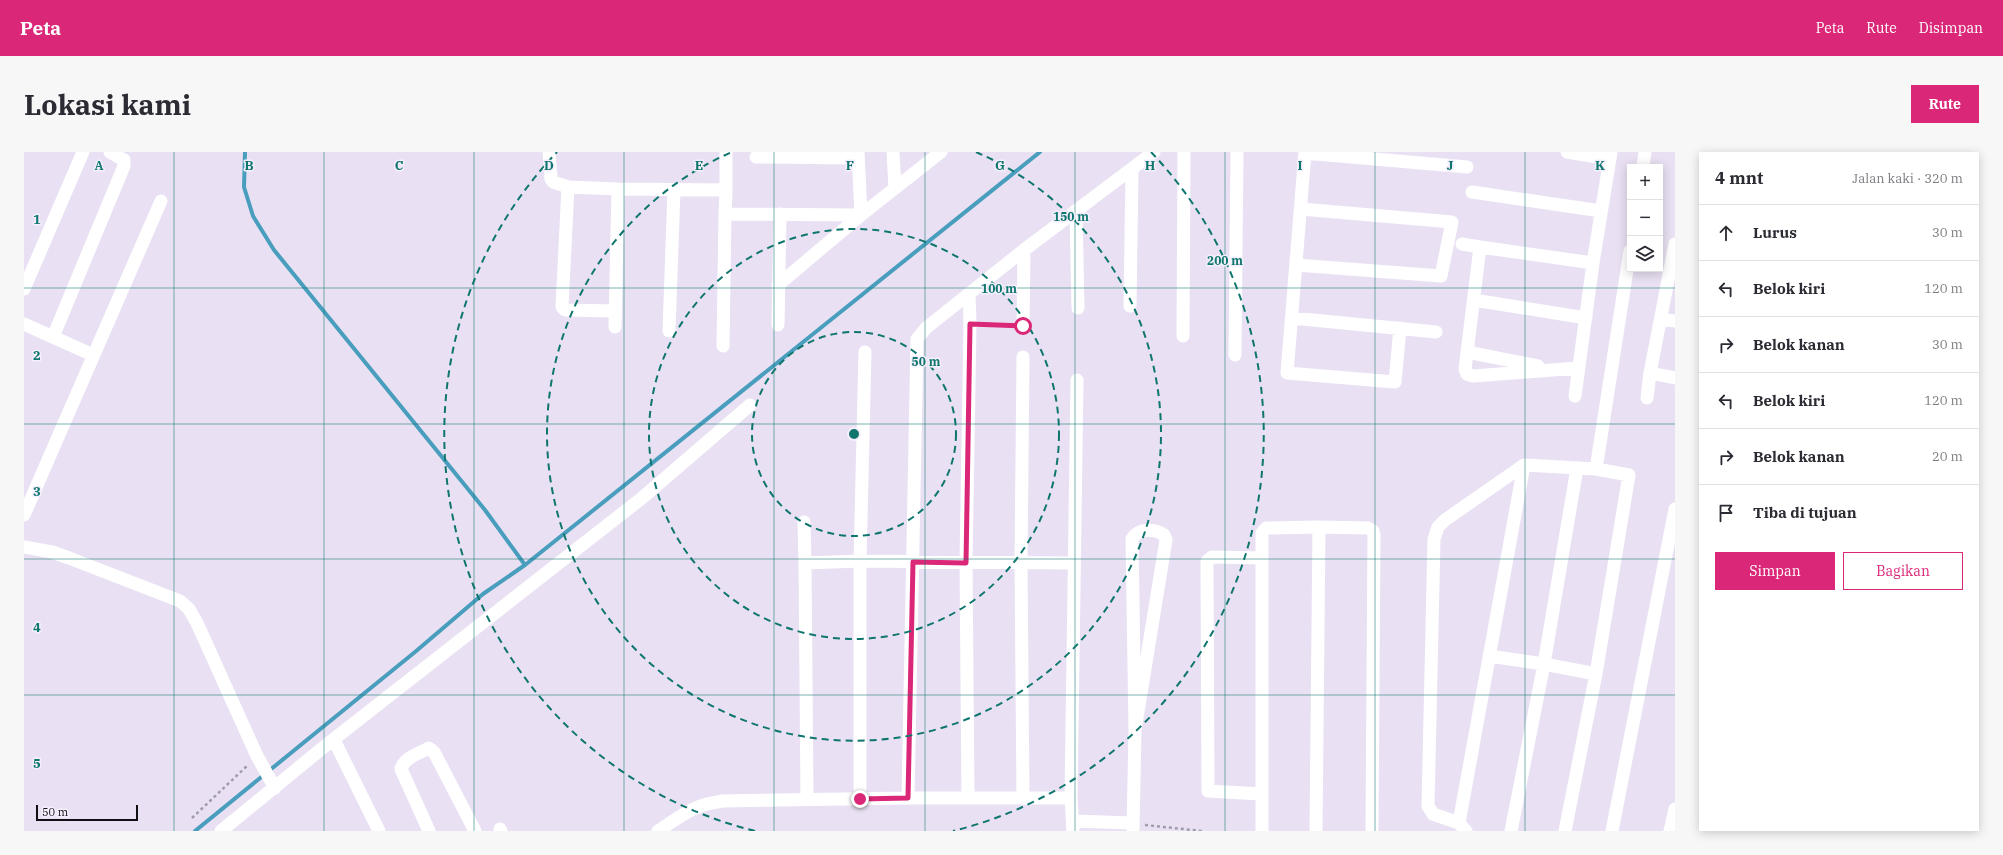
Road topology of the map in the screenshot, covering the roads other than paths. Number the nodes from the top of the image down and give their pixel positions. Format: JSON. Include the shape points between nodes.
{"nodes":[{"id":1,"x":83,"y":152,"type":"edge"},
{"id":2,"x":110,"y":152,"type":"edge"},
{"id":3,"x":549,"y":152,"type":"edge"},
{"id":4,"x":726,"y":152,"type":"edge"},
{"id":5,"x":893,"y":152,"type":"edge"},
{"id":6,"x":941,"y":152,"type":"edge"},
{"id":7,"x":1154,"y":152,"type":"edge"},
{"id":8,"x":1184,"y":152,"type":"edge"},
{"id":9,"x":1237,"y":152,"type":"edge"},
{"id":10,"x":1305,"y":152,"type":"edge"},
{"id":11,"x":1567,"y":152,"type":"edge"},
{"id":12,"x":1645,"y":152,"type":"edge"},
{"id":13,"x":858,"y":155,"type":"edge"},
{"id":14,"x":1611,"y":156,"type":"edge"},
{"id":15,"x":756,"y":157,"type":"dead end"},
{"id":16,"x":1413,"y":157,"type":"edge"},
{"id":17,"x":1643,"y":164,"type":"edge"},
{"id":18,"x":1467,"y":167,"type":"dead end"},
{"id":19,"x":1132,"y":170,"type":"junction"},
{"id":20,"x":568,"y":187,"type":"junction"},
{"id":21,"x":895,"y":188,"type":"junction"},
{"id":22,"x":618,"y":189,"type":"junction"},
{"id":23,"x":674,"y":190,"type":"junction"},
{"id":24,"x":726,"y":190,"type":"junction"},
{"id":25,"x":1472,"y":192,"type":"dead end"},
{"id":26,"x":161,"y":201,"type":"dead end"},
{"id":27,"x":1301,"y":209,"type":"junction"},
{"id":28,"x":1076,"y":211,"type":"junction"},
{"id":29,"x":1601,"y":211,"type":"junction"},
{"id":30,"x":725,"y":214,"type":"junction"},
{"id":31,"x":780,"y":214,"type":"junction"},
{"id":32,"x":861,"y":215,"type":"junction"},
{"id":33,"x":1462,"y":244,"type":"dead end"},
{"id":34,"x":1675,"y":244,"type":"edge"},
{"id":35,"x":1480,"y":247,"type":"junction"},
{"id":36,"x":1024,"y":250,"type":"junction"},
{"id":37,"x":1593,"y":263,"type":"junction"},
{"id":38,"x":1296,"y":265,"type":"junction"},
{"id":39,"x":1627,"y":270,"type":"edge"},
{"id":40,"x":778,"y":285,"type":"junction"},
{"id":41,"x":24,"y":289,"type":"edge"},
{"id":42,"x":969,"y":294,"type":"junction"},
{"id":43,"x":1474,"y":300,"type":"junction"},
{"id":44,"x":1130,"y":306,"type":"dead end"},
{"id":45,"x":1078,"y":308,"type":"dead end"},
{"id":46,"x":615,"y":311,"type":"junction"},
{"id":47,"x":1292,"y":318,"type":"junction"},
{"id":48,"x":1586,"y":318,"type":"junction"},
{"id":49,"x":1661,"y":319,"type":"junction"},
{"id":50,"x":1675,"y":321,"type":"edge"},
{"id":51,"x":24,"y":324,"type":"edge"},
{"id":52,"x":778,"y":325,"type":"dead end"},
{"id":53,"x":1023,"y":326,"type":"road end"},
{"id":54,"x":615,"y":327,"type":"dead end"},
{"id":55,"x":1400,"y":328,"type":"junction"},
{"id":56,"x":669,"y":331,"type":"dead end"},
{"id":57,"x":1436,"y":332,"type":"dead end"},
{"id":58,"x":1183,"y":336,"type":"dead end"},
{"id":59,"x":53,"y":337,"type":"junction"},
{"id":60,"x":723,"y":346,"type":"dead end"},
{"id":61,"x":865,"y":352,"type":"dead end"},
{"id":62,"x":1467,"y":352,"type":"junction"},
{"id":63,"x":93,"y":355,"type":"junction"},
{"id":64,"x":1235,"y":355,"type":"dead end"},
{"id":65,"x":1023,"y":357,"type":"dead end"},
{"id":66,"x":1578,"y":368,"type":"junction"},
{"id":67,"x":1554,"y":369,"type":"junction"},
{"id":68,"x":1650,"y":373,"type":"junction"},
{"id":69,"x":1675,"y":378,"type":"edge"},
{"id":70,"x":1077,"y":380,"type":"dead end"},
{"id":71,"x":1575,"y":396,"type":"dead end"},
{"id":72,"x":1647,"y":398,"type":"dead end"},
{"id":73,"x":750,"y":405,"type":"dead end"},
{"id":74,"x":1524,"y":465,"type":"junction"},
{"id":75,"x":1577,"y":468,"type":"junction"},
{"id":76,"x":1596,"y":469,"type":"junction"},
{"id":77,"x":1675,"y":509,"type":"edge"},
{"id":78,"x":24,"y":515,"type":"edge"},
{"id":79,"x":804,"y":522,"type":"dead end"},
{"id":80,"x":1319,"y":527,"type":"junction"},
{"id":81,"x":24,"y":547,"type":"edge"},
{"id":82,"x":1262,"y":558,"type":"junction"},
{"id":83,"x":860,"y":560,"type":"junction"},
{"id":84,"x":913,"y":562,"type":"junction"},
{"id":85,"x":805,"y":563,"type":"junction"},
{"id":86,"x":966,"y":563,"type":"junction"},
{"id":87,"x":1021,"y":563,"type":"junction"},
{"id":88,"x":1073,"y":563,"type":"junction"},
{"id":89,"x":1489,"y":656,"type":"junction"},
{"id":90,"x":1544,"y":664,"type":"junction"},
{"id":91,"x":1596,"y":674,"type":"junction"},
{"id":92,"x":1135,"y":730,"type":"junction"},
{"id":93,"x":334,"y":740,"type":"junction"},
{"id":94,"x":274,"y":785,"type":"junction"},
{"id":95,"x":1261,"y":794,"type":"junction"},
{"id":96,"x":908,"y":798,"type":"junction"},
{"id":97,"x":968,"y":798,"type":"junction"},
{"id":98,"x":1023,"y":798,"type":"junction"},
{"id":99,"x":1071,"y":798,"type":"junction"},
{"id":100,"x":807,"y":799,"type":"junction"},
{"id":101,"x":860,"y":799,"type":"junction"},
{"id":102,"x":1675,"y":809,"type":"edge"},
{"id":103,"x":1073,"y":826,"type":"edge"},
{"id":104,"x":1132,"y":827,"type":"edge"},
{"id":105,"x":1463,"y":827,"type":"edge"},
{"id":106,"x":221,"y":831,"type":"edge"},
{"id":107,"x":379,"y":831,"type":"edge"},
{"id":108,"x":429,"y":831,"type":"edge"},
{"id":109,"x":475,"y":831,"type":"edge"},
{"id":110,"x":658,"y":831,"type":"edge"},
{"id":111,"x":1262,"y":831,"type":"edge"},
{"id":112,"x":1316,"y":831,"type":"edge"},
{"id":113,"x":1372,"y":831,"type":"edge"},
{"id":114,"x":1510,"y":831,"type":"edge"},
{"id":115,"x":1565,"y":831,"type":"edge"},
{"id":116,"x":1612,"y":831,"type":"edge"},
{"id":117,"x":1670,"y":831,"type":"edge"}],
"edges":[{"from":1,"to":41,"type":"street"},
{"from":2,"to":59,"type":"street","via":[[124,160],[124,166]]},
{"from":3,"to":20,"type":"street","via":[[551,179]]},
{"from":4,"to":24,"type":"street"},
{"from":5,"to":21,"type":"street"},
{"from":6,"to":21,"type":"street"},
{"from":7,"to":19,"type":"street"},
{"from":8,"to":58,"type":"street"},
{"from":9,"to":64,"type":"street"},
{"from":10,"to":16,"type":"street"},
{"from":10,"to":27,"type":"street"},
{"from":11,"to":14,"type":"street"},
{"from":12,"to":17,"type":"street"},
{"from":13,"to":15,"type":"street"},
{"from":13,"to":32,"type":"street"},
{"from":14,"to":29,"type":"street"},
{"from":16,"to":18,"type":"street"},
{"from":19,"to":28,"type":"street"},
{"from":19,"to":44,"type":"street"},
{"from":20,"to":22,"type":"street"},
{"from":20,"to":46,"type":"street","via":[[562,307],[565,310]]},
{"from":21,"to":32,"type":"street"},
{"from":22,"to":23,"type":"street"},
{"from":22,"to":46,"type":"street"},
{"from":23,"to":24,"type":"street"},
{"from":23,"to":56,"type":"street"},
{"from":24,"to":30,"type":"street"},
{"from":25,"to":29,"type":"street"},
{"from":26,"to":63,"type":"street"},
{"from":27,"to":38,"type":"street"},
{"from":27,"to":38,"type":"street","via":[[1452,222],[1441,276]]},
{"from":28,"to":36,"type":"street"},
{"from":28,"to":45,"type":"street"},
{"from":29,"to":37,"type":"street"},
{"from":30,"to":31,"type":"street"},
{"from":30,"to":60,"type":"street"},
{"from":31,"to":32,"type":"street"},
{"from":31,"to":40,"type":"street"},
{"from":32,"to":40,"type":"street"},
{"from":33,"to":35,"type":"street"},
{"from":34,"to":49,"type":"street"},
{"from":35,"to":37,"type":"street"},
{"from":35,"to":43,"type":"street"},
{"from":36,"to":42,"type":"street"},
{"from":36,"to":53,"type":"street"},
{"from":37,"to":48,"type":"street"},
{"from":38,"to":47,"type":"street"},
{"from":39,"to":76,"type":"street"},
{"from":40,"to":52,"type":"street"},
{"from":42,"to":84,"type":"street","via":[[926,328],[917,339]]},
{"from":42,"to":86,"type":"street"},
{"from":43,"to":48,"type":"street"},
{"from":43,"to":62,"type":"street"},
{"from":46,"to":54,"type":"street"},
{"from":47,"to":55,"type":"street"},
{"from":47,"to":55,"type":"street","via":[[1287,373],[1395,382]]},
{"from":48,"to":66,"type":"street"},
{"from":49,"to":50,"type":"street"},
{"from":49,"to":68,"type":"street"},
{"from":51,"to":59,"type":"street"},
{"from":55,"to":57,"type":"street"},
{"from":59,"to":63,"type":"street"},
{"from":61,"to":83,"type":"street"},
{"from":62,"to":67,"type":"street"},
{"from":62,"to":67,"type":"street","via":[[1465,369],[1469,375]]},
{"from":63,"to":78,"type":"street"},
{"from":65,"to":87,"type":"street"},
{"from":66,"to":67,"type":"street"},
{"from":66,"to":71,"type":"street"},
{"from":68,"to":69,"type":"street"},
{"from":68,"to":72,"type":"street"},
{"from":70,"to":88,"type":"street"},
{"from":73,"to":93,"type":"street","via":[[642,498]]},
{"from":74,"to":75,"type":"street"},
{"from":74,"to":89,"type":"street"},
{"from":74,"to":105,"type":"street","via":[[1445,520],[1438,527],[1434,539],[1428,806],[1433,814]]},
{"from":75,"to":76,"type":"street"},
{"from":75,"to":90,"type":"street"},
{"from":76,"to":91,"type":"street","via":[[1629,475]]},
{"from":77,"to":116,"type":"street"},
{"from":79,"to":85,"type":"street"},
{"from":80,"to":82,"type":"street","via":[[1266,528],[1262,533]]},
{"from":80,"to":112,"type":"street"},
{"from":80,"to":113,"type":"street","via":[[1368,528],[1374,535]]},
{"from":81,"to":94,"type":"street","via":[[52,552],[180,601],[189,609],[259,759]]},
{"from":82,"to":95,"type":"street"},
{"from":82,"to":95,"type":"street","via":[[1212,557],[1207,561],[1208,791]]},
{"from":83,"to":84,"type":"street"},
{"from":83,"to":85,"type":"street"},
{"from":83,"to":101,"type":"street"},
{"from":84,"to":86,"type":"street"},
{"from":84,"to":96,"type":"street"},
{"from":85,"to":100,"type":"street"},
{"from":86,"to":87,"type":"street"},
{"from":86,"to":97,"type":"street"},
{"from":87,"to":88,"type":"street"},
{"from":87,"to":98,"type":"street"},
{"from":88,"to":99,"type":"street"},
{"from":89,"to":90,"type":"street"},
{"from":89,"to":105,"type":"street"},
{"from":90,"to":91,"type":"street"},
{"from":90,"to":114,"type":"street"},
{"from":91,"to":115,"type":"street"},
{"from":92,"to":92,"type":"street","via":[[1132,538],[1140,531],[1152,531],[1160,532],[1166,540]]},
{"from":92,"to":104,"type":"street"},
{"from":93,"to":94,"type":"street"},
{"from":93,"to":107,"type":"street"},
{"from":94,"to":106,"type":"street"},
{"from":95,"to":111,"type":"street"},
{"from":96,"to":97,"type":"street"},
{"from":96,"to":101,"type":"street"},
{"from":97,"to":98,"type":"street"},
{"from":98,"to":99,"type":"street"},
{"from":99,"to":103,"type":"street"},
{"from":100,"to":101,"type":"street"},
{"from":100,"to":110,"type":"street","via":[[708,803],[687,811]]},
{"from":102,"to":117,"type":"street"},
{"from":103,"to":104,"type":"street"},
{"from":108,"to":109,"type":"street","via":[[401,769],[414,755],[429,748],[434,752]]}]}
